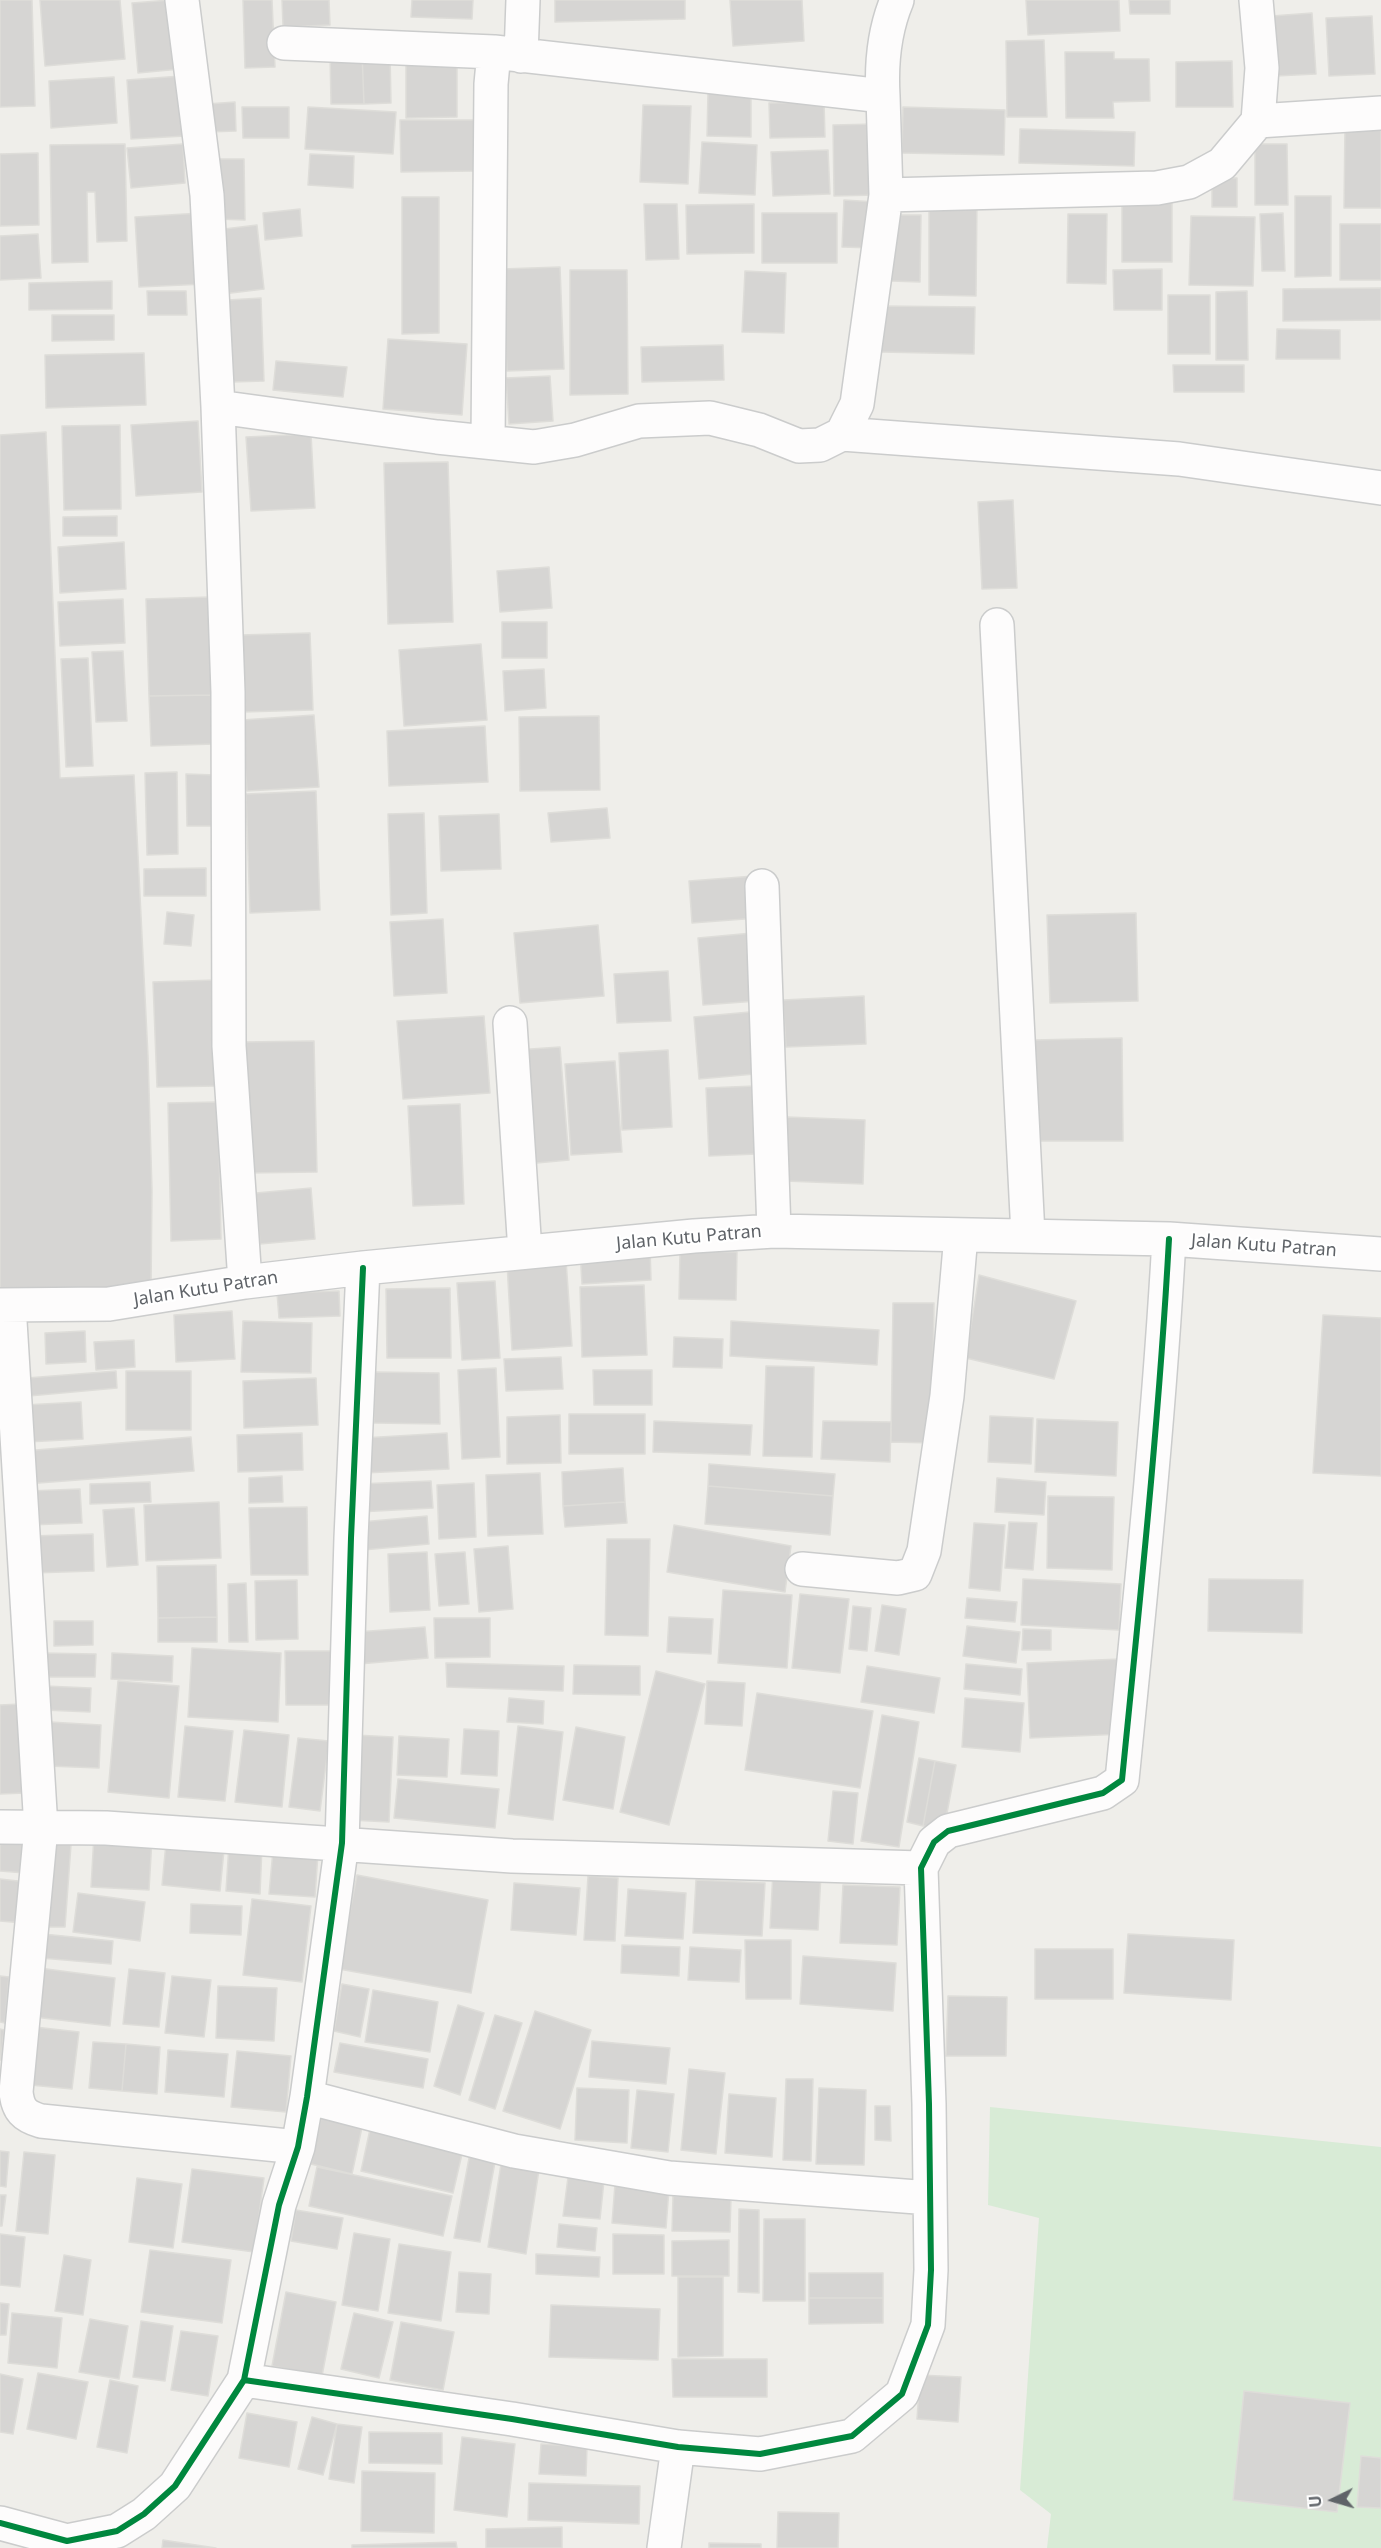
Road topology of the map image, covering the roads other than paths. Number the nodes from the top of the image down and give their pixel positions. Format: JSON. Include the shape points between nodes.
{"nodes":[{"id":1,"x":182,"y":0,"type":"edge"},
{"id":2,"x":523,"y":0,"type":"edge"},
{"id":3,"x":897,"y":0,"type":"edge"},
{"id":4,"x":1256,"y":0,"type":"edge"},
{"id":5,"x":284,"y":44,"type":"dead end"},
{"id":6,"x":507,"y":54,"type":"junction"},
{"id":7,"x":883,"y":96,"type":"junction"},
{"id":8,"x":1381,"y":113,"type":"edge"},
{"id":9,"x":1258,"y":121,"type":"junction"},
{"id":10,"x":886,"y":195,"type":"junction"},
{"id":11,"x":218,"y":407,"type":"junction"},
{"id":12,"x":842,"y":434,"type":"junction"},
{"id":13,"x":488,"y":442,"type":"junction"},
{"id":14,"x":1381,"y":488,"type":"edge"},
{"id":15,"x":998,"y":625,"type":"dead end"},
{"id":16,"x":762,"y":886,"type":"dead end"},
{"id":17,"x":510,"y":1023,"type":"dead end"},
{"id":18,"x":774,"y":1231,"type":"junction"},
{"id":19,"x":961,"y":1235,"type":"junction"},
{"id":20,"x":1028,"y":1235,"type":"junction"},
{"id":21,"x":1169,"y":1239,"type":"junction"},
{"id":22,"x":525,"y":1252,"type":"junction"},
{"id":23,"x":1381,"y":1254,"type":"edge"},
{"id":24,"x":363,"y":1268,"type":"junction"},
{"id":25,"x":245,"y":1282,"type":"junction"},
{"id":26,"x":4,"y":1305,"type":"edge"},
{"id":27,"x":802,"y":1569,"type":"dead end"},
{"id":28,"x":0,"y":1827,"type":"edge"},
{"id":29,"x":41,"y":1828,"type":"junction"},
{"id":30,"x":342,"y":1844,"type":"junction"},
{"id":31,"x":921,"y":1868,"type":"junction"},
{"id":32,"x":307,"y":2097,"type":"junction"},
{"id":33,"x":298,"y":2147,"type":"junction"},
{"id":34,"x":930,"y":2198,"type":"junction"},
{"id":35,"x":244,"y":2380,"type":"junction"},
{"id":36,"x":678,"y":2446,"type":"junction"},
{"id":37,"x":0,"y":2523,"type":"edge"},
{"id":38,"x":118,"y":2540,"type":"edge"},
{"id":39,"x":664,"y":2548,"type":"edge"}],
"edges":[{"from":1,"to":11,"type":"street","via":[[207,195]]},
{"from":2,"to":6,"type":"street"},
{"from":3,"to":7,"type":"street","via":[[888,20]]},
{"from":4,"to":9,"type":"street","via":[[1262,68]]},
{"from":5,"to":6,"type":"street"},
{"from":6,"to":7,"type":"street"},
{"from":6,"to":13,"type":"street","via":[[491,84]]},
{"from":7,"to":10,"type":"street"},
{"from":8,"to":9,"type":"street"},
{"from":9,"to":10,"type":"street","via":[[1222,164],[1189,182],[1156,188]]},
{"from":10,"to":12,"type":"street","via":[[857,404]]},
{"from":11,"to":13,"type":"street"},
{"from":11,"to":25,"type":"street","via":[[228,692],[229,1046]]},
{"from":12,"to":13,"type":"street","via":[[820,445],[799,446],[759,430],[710,418],[639,421],[576,440],[534,447]]},
{"from":12,"to":14,"type":"street","via":[[1179,459]]},
{"from":15,"to":20,"type":"street"},
{"from":16,"to":18,"type":"street"},
{"from":17,"to":22,"type":"street"},
{"from":18,"to":19,"type":"street","name":"Jalan Kutu Patran"},
{"from":18,"to":22,"type":"street","name":"Jalan Kutu Patran"},
{"from":19,"to":20,"type":"street","name":"Jalan Kutu Patran"},
{"from":19,"to":27,"type":"street","via":[[947,1396],[924,1551],[915,1574],[898,1578]]},
{"from":20,"to":21,"type":"street","name":"Jalan Kutu Patran"},
{"from":21,"to":23,"type":"street","name":"Jalan Kutu Patran"},
{"from":21,"to":31,"type":"street","via":[[1151,1486],[1122,1780],[1103,1793],[948,1831],[934,1842]]},
{"from":22,"to":24,"type":"street","name":"Jalan Kutu Patran"},
{"from":24,"to":25,"type":"street","name":"Jalan Kutu Patran"},
{"from":24,"to":30,"type":"street"},
{"from":25,"to":26,"type":"street","name":"Jalan Kutu Patran","via":[[109,1304]]},
{"from":26,"to":29,"type":"street"},
{"from":28,"to":29,"type":"street"},
{"from":29,"to":30,"type":"street","via":[[106,1828]]},
{"from":29,"to":33,"type":"street","via":[[17,2106],[26,2116],[40,2121]]},
{"from":30,"to":31,"type":"street","via":[[512,1856]]},
{"from":30,"to":32,"type":"street"},
{"from":31,"to":34,"type":"street"},
{"from":32,"to":33,"type":"street"},
{"from":32,"to":34,"type":"street","via":[[514,2151],[669,2178]]},
{"from":33,"to":35,"type":"street","via":[[279,2205]]},
{"from":34,"to":36,"type":"street","via":[[928,2325],[902,2394],[852,2436],[760,2454]]},
{"from":35,"to":36,"type":"street"},
{"from":35,"to":38,"type":"street","via":[[175,2486]]},
{"from":36,"to":39,"type":"street"},
{"from":37,"to":38,"type":"street","via":[[67,2541]]}]}
